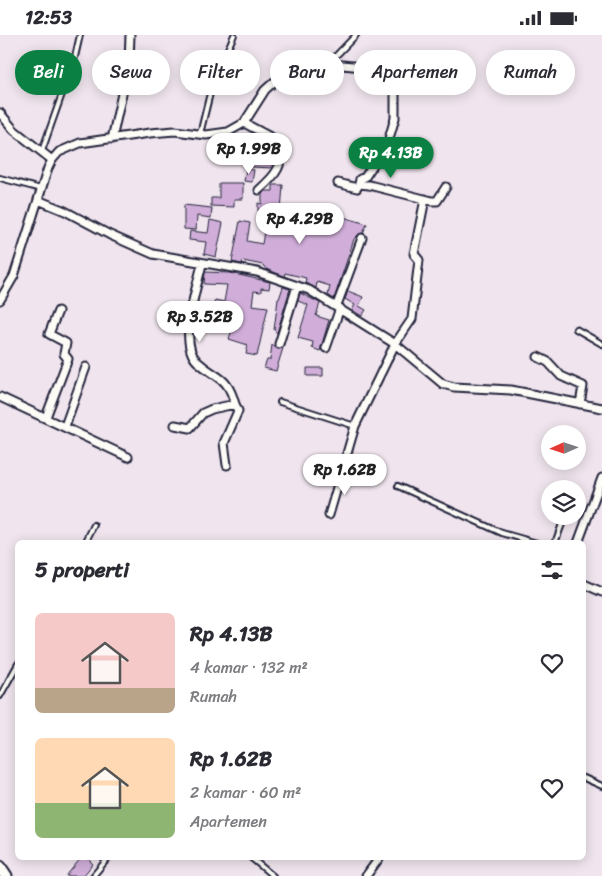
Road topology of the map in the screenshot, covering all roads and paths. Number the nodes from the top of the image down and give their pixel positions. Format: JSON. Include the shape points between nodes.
{"nodes":[{"id":1,"x":80,"y":35,"type":"edge"},
{"id":2,"x":130,"y":35,"type":"edge"},
{"id":3,"x":234,"y":35,"type":"edge"},
{"id":4,"x":356,"y":35,"type":"edge"},
{"id":5,"x":342,"y":50,"type":"edge"},
{"id":6,"x":344,"y":65,"type":"edge"},
{"id":7,"x":270,"y":87,"type":"edge"},
{"id":8,"x":0,"y":113,"type":"edge"},
{"id":9,"x":244,"y":123,"type":"junction"},
{"id":10,"x":200,"y":134,"type":"junction"},
{"id":11,"x":112,"y":139,"type":"junction"},
{"id":12,"x":42,"y":151,"type":"junction"},
{"id":13,"x":52,"y":160,"type":"junction"},
{"id":14,"x":0,"y":177,"type":"edge"},
{"id":15,"x":338,"y":183,"type":"dead end"},
{"id":16,"x":359,"y":184,"type":"junction"},
{"id":17,"x":446,"y":187,"type":"dead end"},
{"id":18,"x":41,"y":189,"type":"junction"},
{"id":19,"x":259,"y":190,"type":"dead end"},
{"id":20,"x":425,"y":199,"type":"junction"},
{"id":21,"x":38,"y":201,"type":"junction"},
{"id":22,"x":362,"y":239,"type":"dead end"},
{"id":23,"x":202,"y":264,"type":"junction"},
{"id":24,"x":297,"y":285,"type":"junction"},
{"id":25,"x":0,"y":300,"type":"edge"},
{"id":26,"x":338,"y":307,"type":"junction"},
{"id":27,"x":58,"y":311,"type":"dead end"},
{"id":28,"x":576,"y":329,"type":"dead end"},
{"id":29,"x":279,"y":344,"type":"dead end"},
{"id":30,"x":395,"y":344,"type":"junction"},
{"id":31,"x":602,"y":344,"type":"edge"},
{"id":32,"x":326,"y":348,"type":"dead end"},
{"id":33,"x":538,"y":357,"type":"dead end"},
{"id":34,"x":86,"y":367,"type":"dead end"},
{"id":35,"x":0,"y":397,"type":"edge"},
{"id":36,"x":280,"y":402,"type":"dead end"},
{"id":37,"x":235,"y":404,"type":"junction"},
{"id":38,"x":580,"y":404,"type":"junction"},
{"id":39,"x":602,"y":408,"type":"edge"},
{"id":40,"x":46,"y":417,"type":"junction"},
{"id":41,"x":175,"y":425,"type":"dead end"},
{"id":42,"x":65,"y":426,"type":"junction"},
{"id":43,"x":356,"y":426,"type":"junction"},
{"id":44,"x":128,"y":457,"type":"dead end"},
{"id":45,"x":228,"y":465,"type":"dead end"},
{"id":46,"x":602,"y":481,"type":"edge"},
{"id":47,"x":398,"y":486,"type":"dead end"},
{"id":48,"x":329,"y":515,"type":"dead end"},
{"id":49,"x":94,"y":525,"type":"dead end"},
{"id":50,"x":562,"y":525,"type":"edge"},
{"id":51,"x":86,"y":540,"type":"edge"},
{"id":52,"x":526,"y":540,"type":"edge"},
{"id":53,"x":556,"y":540,"type":"edge"},
{"id":54,"x":579,"y":540,"type":"edge"},
{"id":55,"x":586,"y":585,"type":"edge"},
{"id":56,"x":602,"y":592,"type":"edge"},
{"id":57,"x":15,"y":669,"type":"edge"},
{"id":58,"x":0,"y":696,"type":"edge"},
{"id":59,"x":586,"y":779,"type":"edge"},
{"id":60,"x":602,"y":787,"type":"edge"},
{"id":61,"x":106,"y":860,"type":"edge"},
{"id":62,"x":254,"y":860,"type":"edge"},
{"id":63,"x":378,"y":860,"type":"edge"},
{"id":64,"x":93,"y":876,"type":"edge"},
{"id":65,"x":273,"y":876,"type":"edge"},
{"id":66,"x":366,"y":876,"type":"edge"}],
"edges":[{"from":1,"to":12,"type":"lane"},
{"from":2,"to":11,"type":"street","via":[[129,62]]},
{"from":3,"to":10,"type":"lane","via":[[212,85]]},
{"from":4,"to":5,"type":"lane"},
{"from":6,"to":16,"type":"street","via":[[388,69],[395,73],[395,118],[388,143]]},
{"from":7,"to":9,"type":"street"},
{"from":8,"to":12,"type":"street","via":[[14,130]]},
{"from":9,"to":10,"type":"street","via":[[228,132]]},
{"from":9,"to":19,"type":"street","via":[[280,142],[281,162]]},
{"from":10,"to":11,"type":"street","via":[[158,132]]},
{"from":11,"to":13,"type":"street","via":[[72,146],[59,152]]},
{"from":12,"to":13,"type":"street"},
{"from":13,"to":18,"type":"street"},
{"from":14,"to":18,"type":"lane"},
{"from":15,"to":16,"type":"street","via":[[358,188]]},
{"from":16,"to":20,"type":"street"},
{"from":17,"to":20,"type":"street","via":[[437,201]]},
{"from":18,"to":21,"type":"street"},
{"from":20,"to":30,"type":"street","via":[[414,255],[418,260],[414,313]]},
{"from":21,"to":23,"type":"street","via":[[153,254]]},
{"from":21,"to":25,"type":"street","via":[[14,275]]},
{"from":22,"to":26,"type":"street"},
{"from":23,"to":24,"type":"street","via":[[257,273]]},
{"from":23,"to":37,"type":"street","via":[[188,327],[191,350],[196,361],[228,384]]},
{"from":24,"to":26,"type":"street"},
{"from":24,"to":29,"type":"street"},
{"from":26,"to":30,"type":"street"},
{"from":26,"to":32,"type":"street"},
{"from":27,"to":40,"type":"street","via":[[49,334],[66,343],[64,355],[68,359]]},
{"from":28,"to":31,"type":"lane"},
{"from":30,"to":38,"type":"street","via":[[442,384],[511,390]]},
{"from":30,"to":43,"type":"street"},
{"from":33,"to":38,"type":"street","via":[[548,362],[561,376],[582,386]]},
{"from":34,"to":42,"type":"street"},
{"from":35,"to":40,"type":"street"},
{"from":36,"to":43,"type":"lane"},
{"from":37,"to":41,"type":"street","via":[[203,413],[190,428]]},
{"from":37,"to":45,"type":"street","via":[[238,411],[224,443]]},
{"from":38,"to":39,"type":"street"},
{"from":40,"to":42,"type":"street"},
{"from":42,"to":44,"type":"street"},
{"from":43,"to":48,"type":"street"},
{"from":46,"to":54,"type":"street"},
{"from":47,"to":52,"type":"lane","via":[[502,533]]},
{"from":49,"to":51,"type":"lane"},
{"from":50,"to":53,"type":"lane"},
{"from":55,"to":56,"type":"street"},
{"from":57,"to":58,"type":"lane"},
{"from":59,"to":60,"type":"lane"},
{"from":61,"to":64,"type":"lane"},
{"from":62,"to":65,"type":"lane"},
{"from":63,"to":66,"type":"street"}]}
